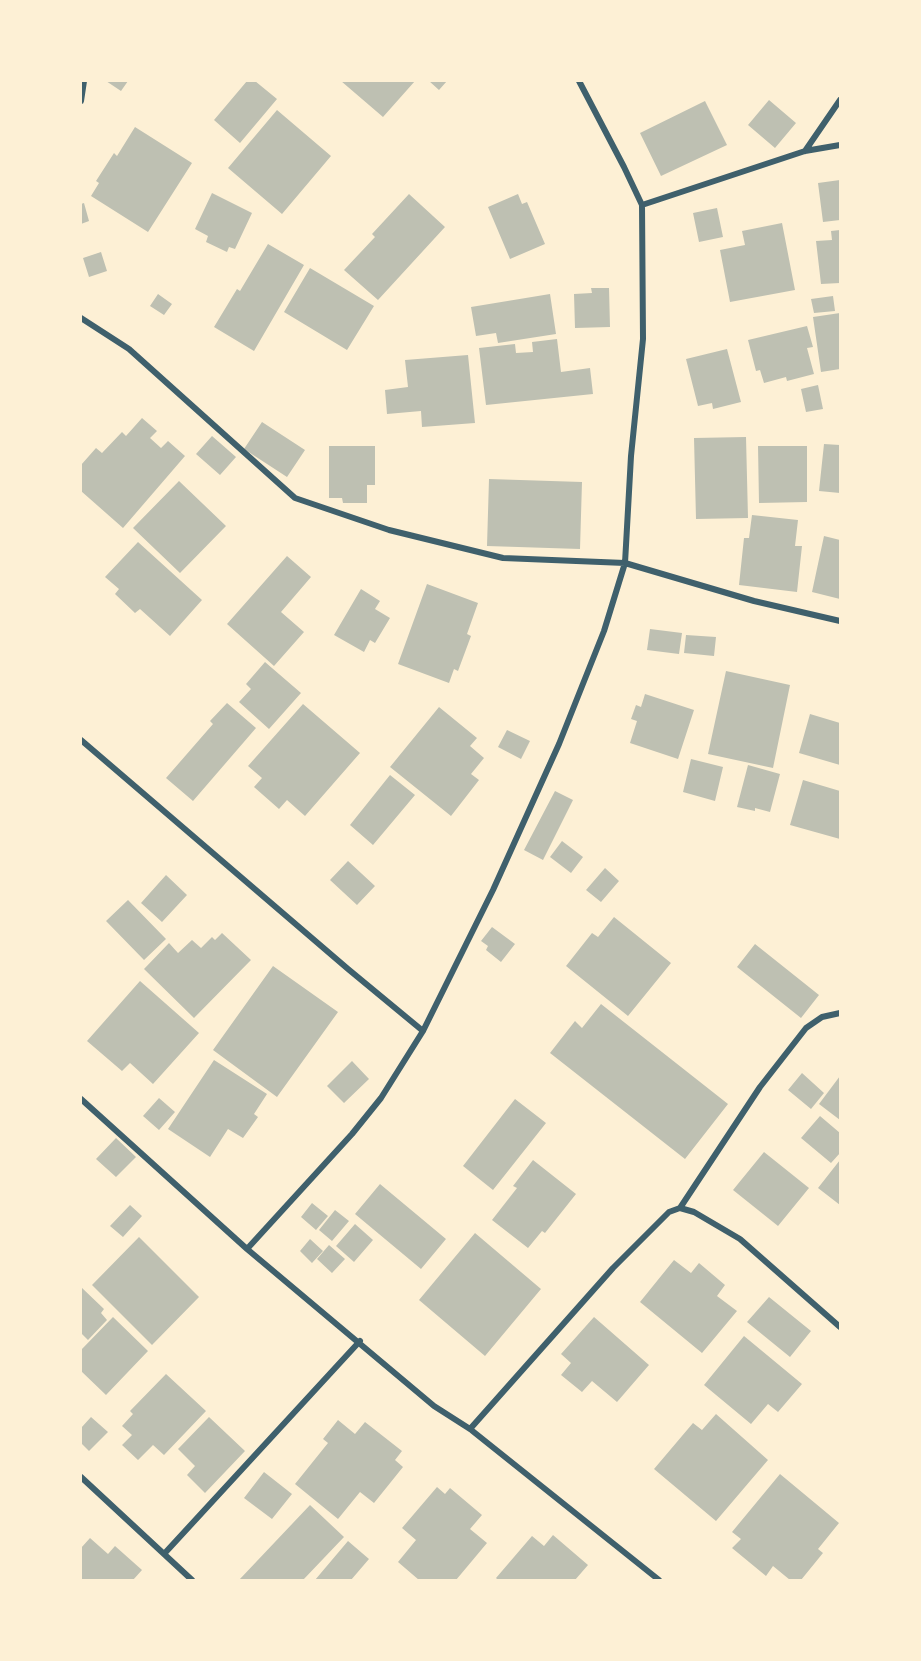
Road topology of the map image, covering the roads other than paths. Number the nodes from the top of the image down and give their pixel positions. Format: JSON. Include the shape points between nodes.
{"nodes":[{"id":1,"x":84,"y":81,"type":"edge"},
{"id":2,"x":579,"y":81,"type":"edge"},
{"id":3,"x":840,"y":100,"type":"edge"},
{"id":4,"x":81,"y":101,"type":"edge"},
{"id":5,"x":840,"y":145,"type":"edge"},
{"id":6,"x":805,"y":151,"type":"junction"},
{"id":7,"x":642,"y":206,"type":"junction"},
{"id":8,"x":81,"y":318,"type":"edge"},
{"id":9,"x":625,"y":562,"type":"junction"},
{"id":10,"x":840,"y":621,"type":"edge"},
{"id":11,"x":81,"y":740,"type":"edge"},
{"id":12,"x":840,"y":1013,"type":"edge"},
{"id":13,"x":423,"y":1031,"type":"junction"},
{"id":14,"x":81,"y":1099,"type":"edge"},
{"id":15,"x":680,"y":1208,"type":"junction"},
{"id":16,"x":247,"y":1249,"type":"junction"},
{"id":17,"x":840,"y":1327,"type":"edge"},
{"id":18,"x":360,"y":1341,"type":"junction"},
{"id":19,"x":470,"y":1429,"type":"junction"},
{"id":20,"x":81,"y":1477,"type":"edge"},
{"id":21,"x":164,"y":1554,"type":"junction"},
{"id":22,"x":192,"y":1580,"type":"edge"},
{"id":23,"x":659,"y":1580,"type":"edge"}],
"edges":[{"from":1,"to":4,"type":"street"},
{"from":2,"to":7,"type":"street"},
{"from":3,"to":6,"type":"street"},
{"from":5,"to":6,"type":"street"},
{"from":6,"to":7,"type":"street"},
{"from":7,"to":9,"type":"street","via":[[643,339]]},
{"from":8,"to":9,"type":"street","via":[[129,349],[295,498],[388,530],[503,558]]},
{"from":9,"to":10,"type":"street","via":[[754,601]]},
{"from":9,"to":13,"type":"street","via":[[559,744],[494,890]]},
{"from":11,"to":13,"type":"street"},
{"from":12,"to":15,"type":"street","via":[[822,1017],[806,1028],[760,1087]]},
{"from":13,"to":16,"type":"street","via":[[381,1098],[352,1134]]},
{"from":14,"to":16,"type":"street"},
{"from":15,"to":17,"type":"street","via":[[740,1239]]},
{"from":15,"to":19,"type":"street","via":[[669,1212],[613,1268]]},
{"from":16,"to":18,"type":"street"},
{"from":18,"to":19,"type":"street","via":[[434,1406]]},
{"from":18,"to":21,"type":"street"},
{"from":19,"to":23,"type":"street"},
{"from":20,"to":21,"type":"street"},
{"from":21,"to":22,"type":"street"}]}
